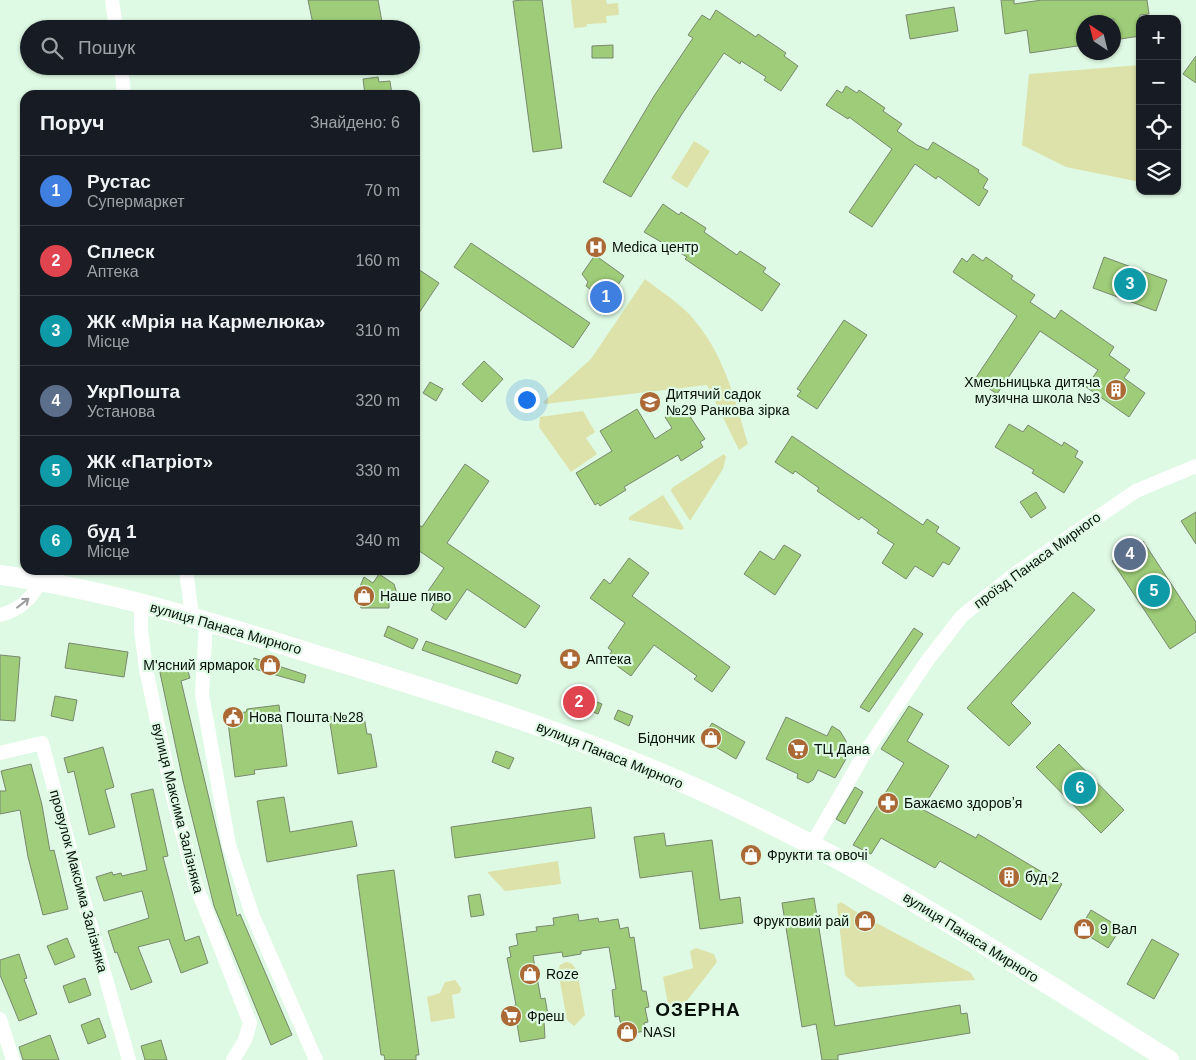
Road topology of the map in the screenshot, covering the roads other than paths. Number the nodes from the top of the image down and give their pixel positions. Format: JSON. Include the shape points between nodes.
{"nodes":[{"id":1,"x":112,"y":0,"type":"edge"},
{"id":2,"x":115,"y":20,"type":"edge"},
{"id":3,"x":121,"y":75,"type":"edge"},
{"id":4,"x":123,"y":90,"type":"edge"},
{"id":5,"x":1196,"y":466,"type":"edge"},
{"id":6,"x":0,"y":575,"type":"edge"},
{"id":7,"x":187,"y":575,"type":"edge"},
{"id":8,"x":39,"y":582,"type":"junction"},
{"id":9,"x":141,"y":604,"type":"junction"},
{"id":10,"x":0,"y":615,"type":"edge"},
{"id":11,"x":199,"y":618,"type":"junction"},
{"id":12,"x":0,"y":753,"type":"edge"},
{"id":13,"x":812,"y":844,"type":"junction"},
{"id":14,"x":0,"y":1019,"type":"edge"},
{"id":15,"x":13,"y":1060,"type":"edge"},
{"id":16,"x":129,"y":1060,"type":"edge"},
{"id":17,"x":233,"y":1060,"type":"edge"},
{"id":18,"x":316,"y":1060,"type":"edge"},
{"id":19,"x":1169,"y":1060,"type":"edge"}],
"edges":[{"from":1,"to":2,"type":"street"},
{"from":3,"to":4,"type":"street"},
{"from":5,"to":13,"type":"street","name":"проїзд Панаса Мирного","via":[[1136,491],[1023,567],[962,616],[927,661],[863,756]]},
{"from":6,"to":8,"type":"main road","name":"вулиця Панаса Мирного"},
{"from":7,"to":11,"type":"street"},
{"from":8,"to":9,"type":"main road","name":"вулиця Панаса Мирного"},
{"from":10,"to":8,"type":"street","one_way":true,"via":[[30,598]]},
{"from":9,"to":11,"type":"main road","name":"вулиця Панаса Мирного"},
{"from":9,"to":17,"type":"street","name":"вулиця Максима Залізняка","via":[[148,678],[195,883],[250,1022],[245,1040]]},
{"from":11,"to":13,"type":"main road","name":"вулиця Панаса Мирного","via":[[541,728],[620,757],[710,795]]},
{"from":11,"to":18,"type":"street","via":[[202,694],[229,845],[252,914]]},
{"from":12,"to":16,"type":"street","name":"провулок Максима Залізняка","via":[[42,743]]},
{"from":13,"to":19,"type":"main road","name":"вулиця Панаса Мирного","via":[[903,895]]},
{"from":14,"to":15,"type":"street"}]}
